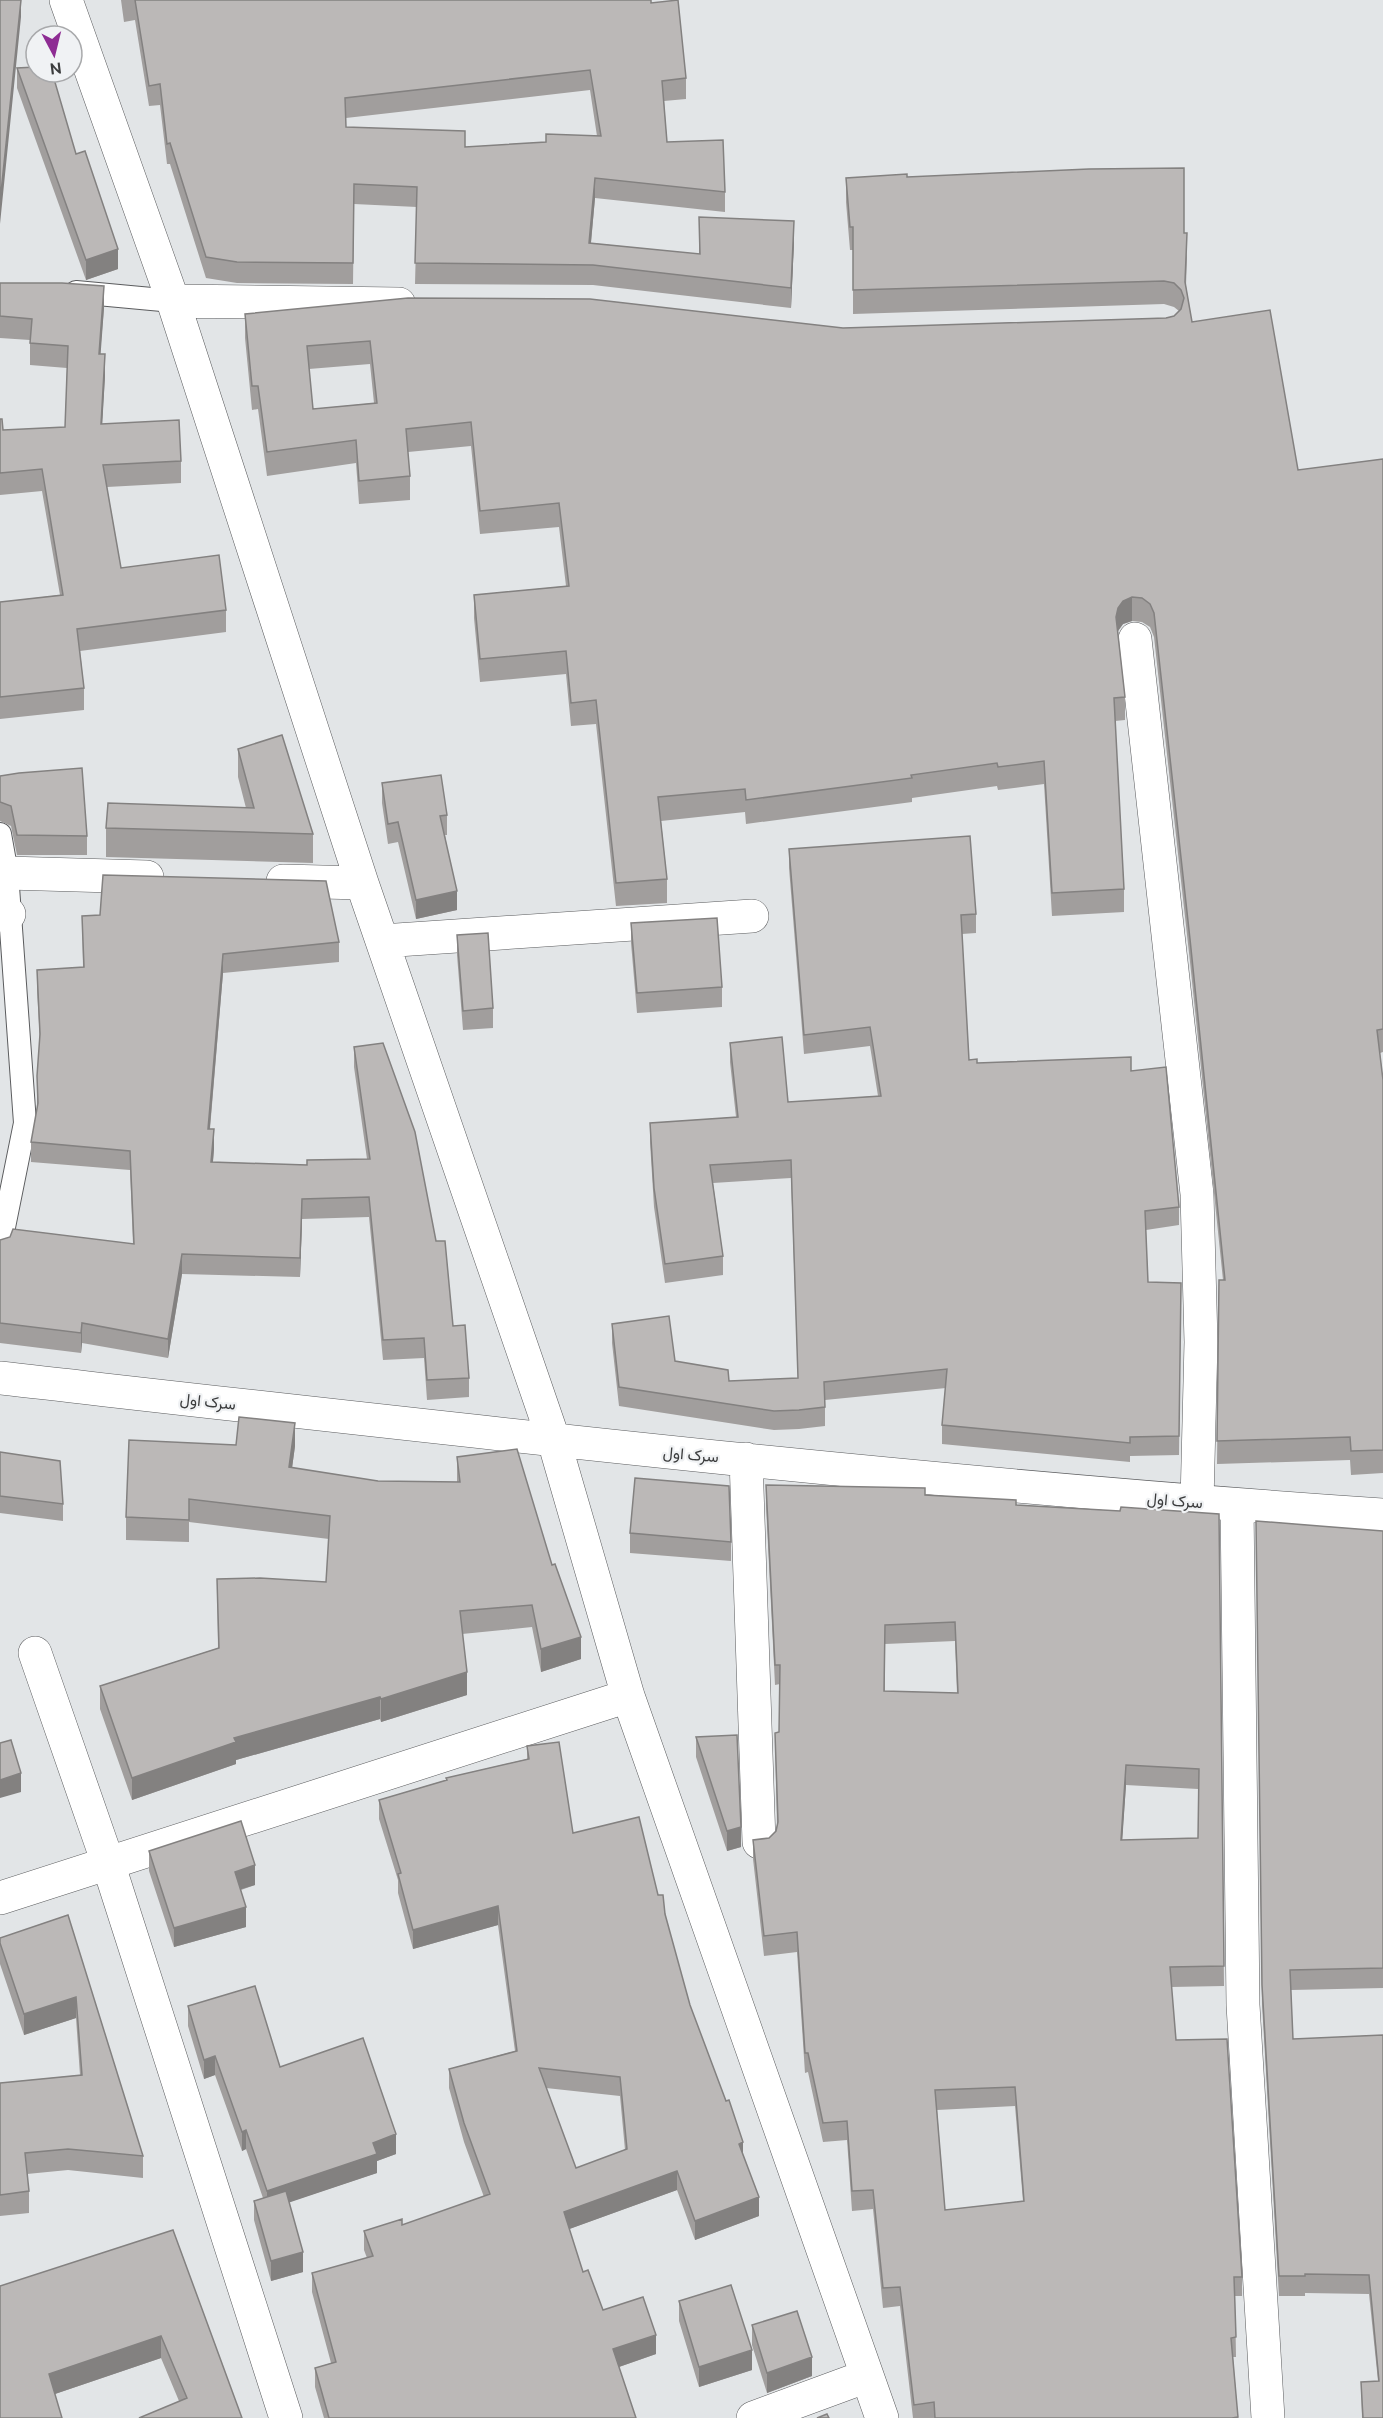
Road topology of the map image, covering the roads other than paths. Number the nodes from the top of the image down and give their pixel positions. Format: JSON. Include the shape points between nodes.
{"nodes":[{"id":1,"x":66,"y":0,"type":"edge"},
{"id":2,"x":52,"y":291,"type":"edge"},
{"id":3,"x":173,"y":301,"type":"junction"},
{"id":4,"x":423,"y":304,"type":"edge"},
{"id":5,"x":1135,"y":639,"type":"dead end"},
{"id":6,"x":0,"y":834,"type":"edge"},
{"id":7,"x":7,"y":873,"type":"junction"},
{"id":8,"x":173,"y":878,"type":"edge"},
{"id":9,"x":255,"y":880,"type":"edge"},
{"id":10,"x":362,"y":883,"type":"junction"},
{"id":11,"x":5,"y":914,"type":"edge"},
{"id":12,"x":752,"y":916,"type":"dead end"},
{"id":13,"x":382,"y":940,"type":"junction"},
{"id":14,"x":0,"y":1247,"type":"edge"},
{"id":15,"x":0,"y":1378,"type":"edge"},
{"id":16,"x":554,"y":1441,"type":"junction"},
{"id":17,"x":746,"y":1459,"type":"junction"},
{"id":18,"x":1197,"y":1502,"type":"junction"},
{"id":19,"x":1237,"y":1505,"type":"junction"},
{"id":20,"x":1383,"y":1515,"type":"edge"},
{"id":21,"x":35,"y":1653,"type":"dead end"},
{"id":22,"x":628,"y":1696,"type":"junction"},
{"id":23,"x":759,"y":1842,"type":"edge"},
{"id":24,"x":108,"y":1863,"type":"junction"},
{"id":25,"x":0,"y":1898,"type":"edge"},
{"id":26,"x":867,"y":2376,"type":"junction"},
{"id":27,"x":286,"y":2418,"type":"edge"},
{"id":28,"x":753,"y":2418,"type":"edge"},
{"id":29,"x":882,"y":2418,"type":"edge"},
{"id":30,"x":1268,"y":2418,"type":"edge"}],
"edges":[{"from":1,"to":3,"type":"street"},
{"from":2,"to":3,"type":"lane"},
{"from":3,"to":4,"type":"street"},
{"from":3,"to":10,"type":"street"},
{"from":5,"to":18,"type":"street","via":[[1197,1194],[1201,1342]]},
{"from":6,"to":7,"type":"lane"},
{"from":7,"to":8,"type":"street"},
{"from":7,"to":11,"type":"lane"},
{"from":9,"to":10,"type":"street"},
{"from":10,"to":13,"type":"street"},
{"from":11,"to":14,"type":"lane","via":[[25,1123]]},
{"from":12,"to":13,"type":"street"},
{"from":13,"to":16,"type":"street"},
{"from":15,"to":16,"type":"street","name":"سرک اول"},
{"from":16,"to":17,"type":"street","name":"سرک اول"},
{"from":16,"to":22,"type":"street"},
{"from":17,"to":18,"type":"street","name":"سرک اول"},
{"from":17,"to":23,"type":"street"},
{"from":18,"to":19,"type":"street","name":"سرک اول"},
{"from":19,"to":20,"type":"street","name":"سرک اول"},
{"from":19,"to":30,"type":"street","via":[[1243,2005]]},
{"from":21,"to":24,"type":"street"},
{"from":22,"to":24,"type":"street"},
{"from":22,"to":26,"type":"street"},
{"from":24,"to":25,"type":"street"},
{"from":24,"to":27,"type":"street"},
{"from":26,"to":28,"type":"street"},
{"from":26,"to":29,"type":"street"}]}
